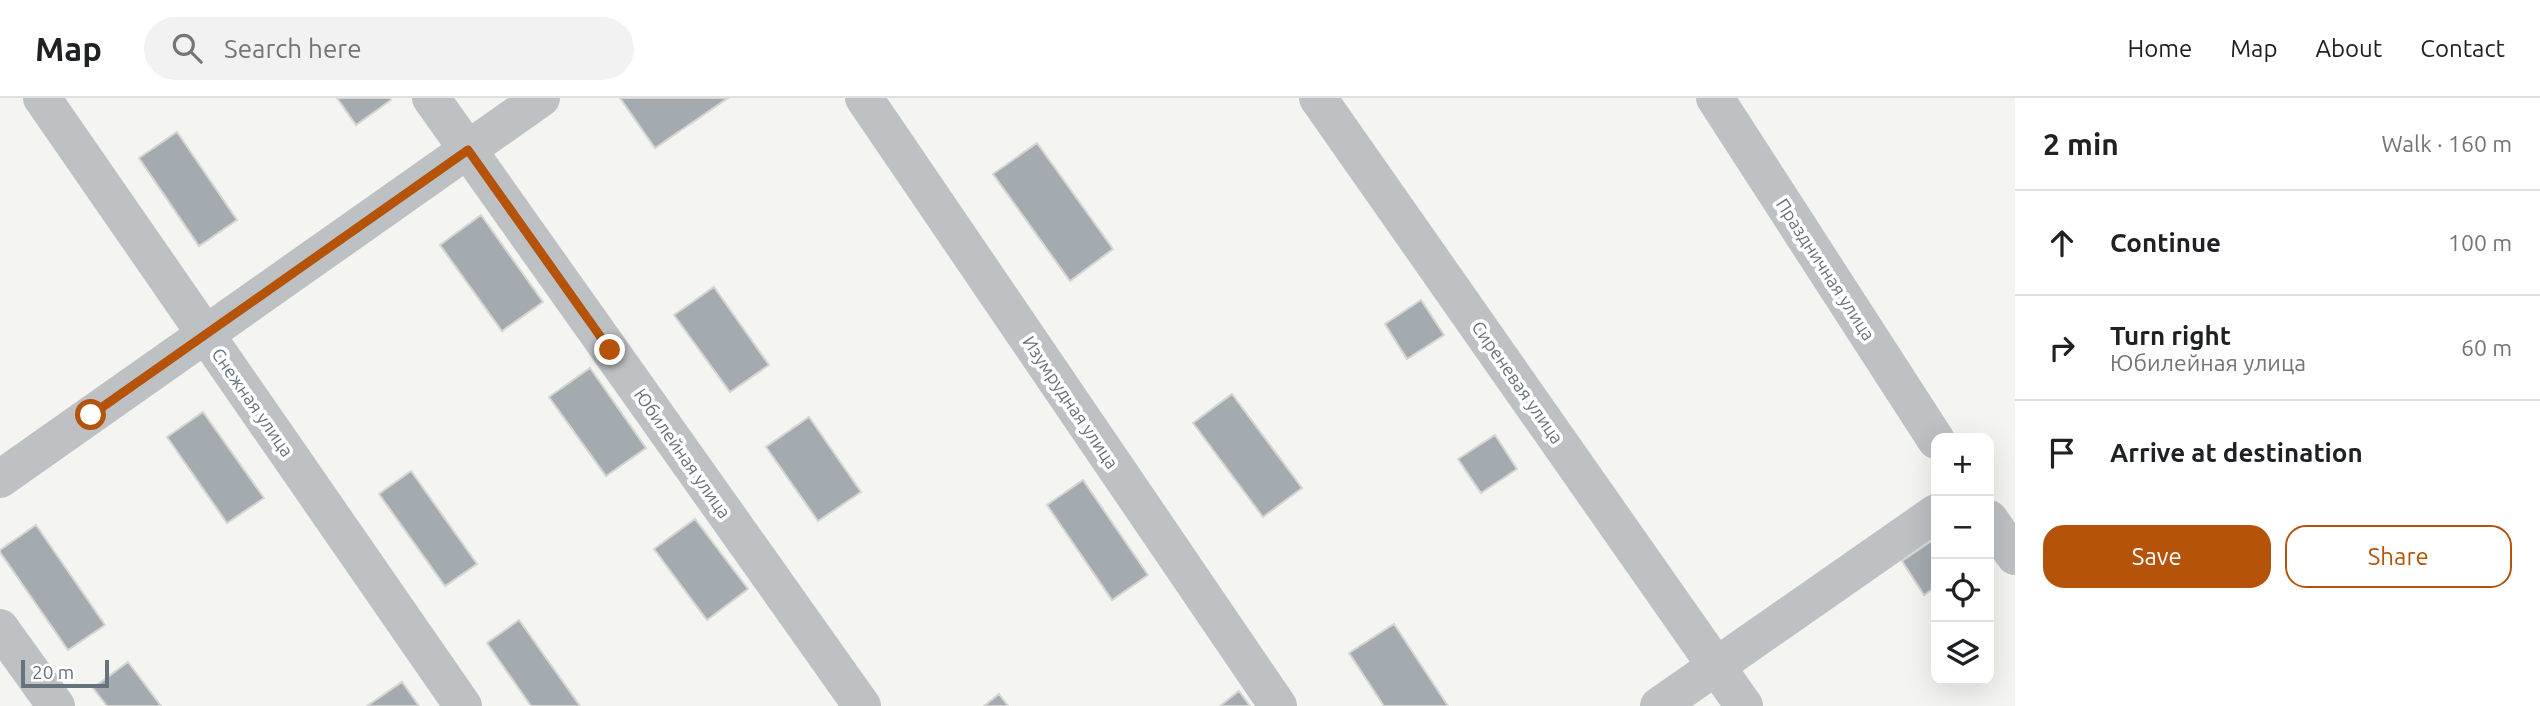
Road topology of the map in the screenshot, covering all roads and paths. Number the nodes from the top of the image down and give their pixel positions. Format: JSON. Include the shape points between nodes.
{"nodes":[{"id":1,"x":42,"y":98,"type":"edge"},
{"id":2,"x":431,"y":98,"type":"edge"},
{"id":3,"x":541,"y":98,"type":"edge"},
{"id":4,"x":864,"y":98,"type":"edge"},
{"id":5,"x":1318,"y":98,"type":"edge"},
{"id":6,"x":1715,"y":98,"type":"edge"},
{"id":7,"x":468,"y":150,"type":"junction"},
{"id":8,"x":206,"y":334,"type":"junction"},
{"id":9,"x":1931,"y":433,"type":"edge"},
{"id":10,"x":0,"y":479,"type":"edge"},
{"id":11,"x":1931,"y":516,"type":"edge"},
{"id":12,"x":1994,"y":526,"type":"edge"},
{"id":13,"x":2015,"y":556,"type":"edge"},
{"id":14,"x":0,"y":628,"type":"edge"},
{"id":15,"x":1717,"y":666,"type":"junction"},
{"id":16,"x":56,"y":706,"type":"edge"},
{"id":17,"x":463,"y":706,"type":"edge"},
{"id":18,"x":862,"y":706,"type":"edge"},
{"id":19,"x":1278,"y":706,"type":"edge"},
{"id":20,"x":1659,"y":706,"type":"edge"},
{"id":21,"x":1744,"y":706,"type":"edge"}],
"edges":[{"from":1,"to":8,"type":"street","name":"Снежная улица"},
{"from":2,"to":7,"type":"street","name":"Юбилейная улица"},
{"from":3,"to":7,"type":"street"},
{"from":4,"to":19,"type":"street","name":"Изумрудная улица"},
{"from":5,"to":15,"type":"street","name":"Сиреневая улица"},
{"from":6,"to":9,"type":"street","name":"Праздничная улица"},
{"from":7,"to":8,"type":"street"},
{"from":7,"to":18,"type":"street","name":"Юбилейная улица"},
{"from":8,"to":10,"type":"street"},
{"from":8,"to":17,"type":"street","name":"Снежная улица"},
{"from":11,"to":15,"type":"street"},
{"from":12,"to":13,"type":"street"},
{"from":14,"to":16,"type":"street"},
{"from":15,"to":20,"type":"street"},
{"from":15,"to":21,"type":"street","name":"Сиреневая улица"}]}
